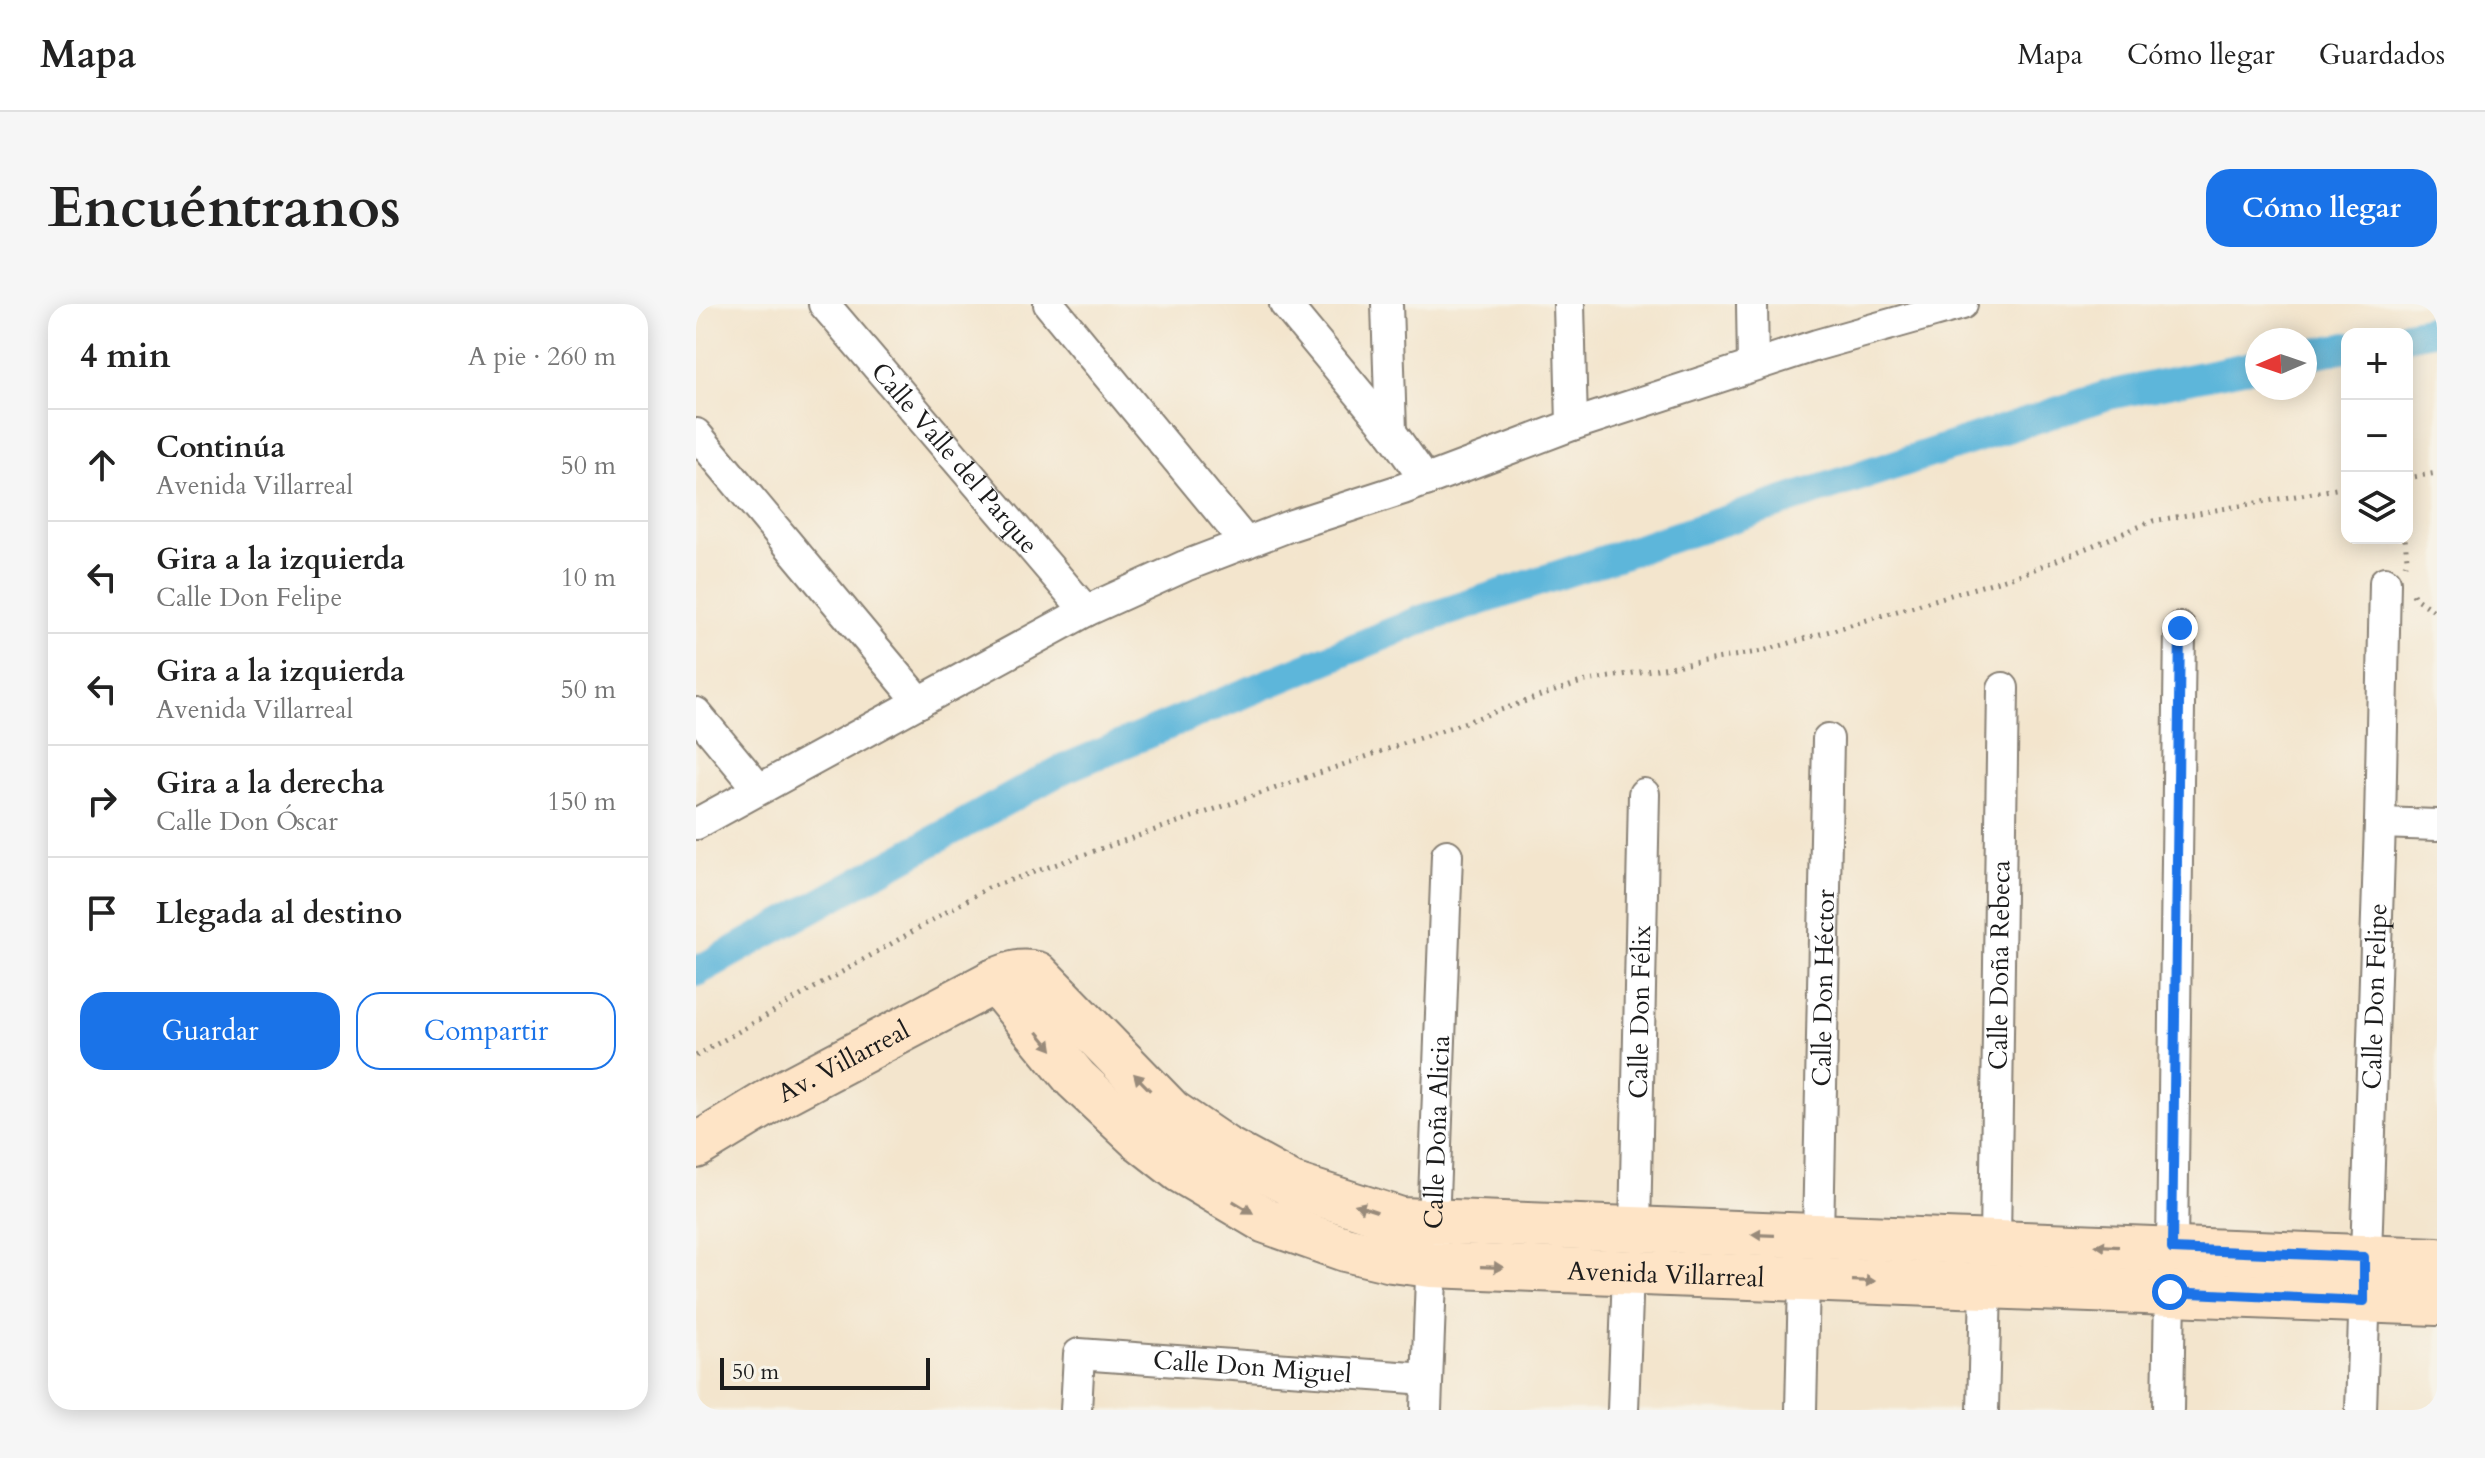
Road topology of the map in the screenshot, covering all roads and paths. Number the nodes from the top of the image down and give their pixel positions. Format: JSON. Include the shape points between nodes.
{"nodes":[{"id":1,"x":824,"y":304,"type":"edge"},
{"id":2,"x":1049,"y":304,"type":"edge"},
{"id":3,"x":1285,"y":304,"type":"edge"},
{"id":4,"x":1387,"y":304,"type":"edge"},
{"id":5,"x":1569,"y":304,"type":"edge"},
{"id":6,"x":1752,"y":304,"type":"edge"},
{"id":7,"x":1962,"y":304,"type":"edge"},
{"id":8,"x":1931,"y":309,"type":"edge"},
{"id":9,"x":1753,"y":365,"type":"junction"},
{"id":10,"x":1572,"y":425,"type":"junction"},
{"id":11,"x":1391,"y":432,"type":"junction"},
{"id":12,"x":696,"y":434,"type":"edge"},
{"id":13,"x":2437,"y":473,"type":"edge"},
{"id":14,"x":2413,"y":477,"type":"edge"},
{"id":15,"x":1426,"y":481,"type":"junction"},
{"id":16,"x":2341,"y":488,"type":"edge"},
{"id":17,"x":1246,"y":543,"type":"junction"},
{"id":18,"x":2407,"y":559,"type":"dead end"},
{"id":19,"x":2402,"y":578,"type":"junction"},
{"id":20,"x":1086,"y":611,"type":"junction"},
{"id":21,"x":2437,"y":613,"type":"edge"},
{"id":22,"x":2180,"y":628,"type":"dead end"},
{"id":23,"x":2003,"y":688,"type":"dead end"},
{"id":24,"x":920,"y":702,"type":"junction"},
{"id":25,"x":696,"y":713,"type":"edge"},
{"id":26,"x":1828,"y":739,"type":"dead end"},
{"id":27,"x":759,"y":789,"type":"junction"},
{"id":28,"x":1644,"y":794,"type":"dead end"},
{"id":29,"x":2380,"y":823,"type":"junction"},
{"id":30,"x":696,"y":824,"type":"edge"},
{"id":31,"x":2437,"y":825,"type":"edge"},
{"id":32,"x":1447,"y":855,"type":"dead end"},
{"id":33,"x":1037,"y":974,"type":"joint"},
{"id":34,"x":995,"y":981,"type":"junction"},
{"id":35,"x":696,"y":1056,"type":"edge"},
{"id":36,"x":696,"y":1146,"type":"edge"},
{"id":37,"x":1434,"y":1222,"type":"junction"},
{"id":38,"x":1818,"y":1236,"type":"junction"},
{"id":39,"x":1995,"y":1241,"type":"junction"},
{"id":40,"x":2172,"y":1249,"type":"junction"},
{"id":41,"x":1632,"y":1251,"type":"junction"},
{"id":42,"x":2364,"y":1257,"type":"junction"},
{"id":43,"x":2437,"y":1260,"type":"edge"},
{"id":44,"x":1431,"y":1265,"type":"junction"},
{"id":45,"x":1804,"y":1279,"type":"junction"},
{"id":46,"x":1986,"y":1285,"type":"junction"},
{"id":47,"x":2170,"y":1292,"type":"junction"},
{"id":48,"x":2364,"y":1301,"type":"junction"},
{"id":49,"x":2437,"y":1303,"type":"edge"},
{"id":50,"x":1427,"y":1379,"type":"junction"},
{"id":51,"x":1076,"y":1410,"type":"edge"},
{"id":52,"x":1426,"y":1410,"type":"edge"},
{"id":53,"x":1623,"y":1410,"type":"edge"},
{"id":54,"x":1801,"y":1410,"type":"edge"},
{"id":55,"x":1983,"y":1410,"type":"edge"},
{"id":56,"x":2168,"y":1410,"type":"edge"},
{"id":57,"x":2361,"y":1410,"type":"edge"}],
"edges":[{"from":1,"to":20,"type":"street","name":"Calle Valle del Parque"},
{"from":2,"to":17,"type":"street"},
{"from":3,"to":11,"type":"street"},
{"from":4,"to":11,"type":"street"},
{"from":5,"to":10,"type":"street"},
{"from":6,"to":9,"type":"street"},
{"from":7,"to":8,"type":"street"},
{"from":8,"to":9,"type":"street"},
{"from":9,"to":10,"type":"street"},
{"from":10,"to":15,"type":"street"},
{"from":11,"to":15,"type":"street"},
{"from":12,"to":24,"type":"street"},
{"from":13,"to":14,"type":"path"},
{"from":15,"to":17,"type":"street"},
{"from":16,"to":35,"type":"path","via":[[2153,521],[2025,573],[1763,651],[1581,682],[988,888]]},
{"from":17,"to":20,"type":"street"},
{"from":18,"to":19,"type":"path"},
{"from":19,"to":21,"type":"path","via":[[2415,598]]},
{"from":19,"to":29,"type":"street","name":"Calle Don Felipe"},
{"from":20,"to":24,"type":"street"},
{"from":22,"to":40,"type":"street"},
{"from":23,"to":39,"type":"street","name":"Calle Doña Rebeca"},
{"from":24,"to":27,"type":"street"},
{"from":25,"to":27,"type":"street"},
{"from":26,"to":38,"type":"street","name":"Calle Don Héctor"},
{"from":27,"to":30,"type":"street"},
{"from":28,"to":41,"type":"street","name":"Calle Don Félix"},
{"from":29,"to":31,"type":"street"},
{"from":29,"to":42,"type":"street","name":"Calle Don Felipe"},
{"from":32,"to":37,"type":"street","name":"Calle Doña Alicia"},
{"from":33,"to":34,"type":"street","name":"Av. Villarreal","via":[[1016,971]]},
{"from":37,"to":33,"type":"street","name":"Avenida Villarreal","one_way":true,"via":[[1401,1220],[1292,1185],[1224,1148],[1171,1112]]},
{"from":34,"to":36,"type":"street","name":"Av. Villarreal","via":[[785,1092]]},
{"from":34,"to":44,"type":"street","name":"Avenida Villarreal","one_way":true,"via":[[1076,1079],[1180,1170],[1266,1221],[1345,1249]]},
{"from":37,"to":41,"type":"street","name":"Avenida Villarreal"},
{"from":37,"to":44,"type":"street","name":"Calle Doña Alicia"},
{"from":38,"to":39,"type":"street","name":"Avenida Villarreal"},
{"from":38,"to":41,"type":"street","name":"Avenida Villarreal","one_way":true},
{"from":40,"to":39,"type":"street","name":"Avenida Villarreal","one_way":true},
{"from":40,"to":42,"type":"street","name":"Avenida Villarreal"},
{"from":44,"to":41,"type":"street","name":"Avenida Villarreal","one_way":true},
{"from":41,"to":45,"type":"street","name":"Avenida Villarreal"},
{"from":41,"to":53,"type":"street","name":"Calle Don Félix"},
{"from":42,"to":43,"type":"street","name":"Avenida Villarreal"},
{"from":42,"to":48,"type":"street","name":"Calle Don Felipe"},
{"from":44,"to":50,"type":"street","name":"Calle Doña Alicia"},
{"from":45,"to":46,"type":"street","name":"Avenida Villarreal","one_way":true},
{"from":45,"to":54,"type":"street"},
{"from":46,"to":47,"type":"street","name":"Avenida Villarreal"},
{"from":46,"to":55,"type":"street"},
{"from":47,"to":48,"type":"street","name":"Avenida Villarreal"},
{"from":47,"to":56,"type":"street"},
{"from":48,"to":49,"type":"street","name":"Avenida Villarreal"},
{"from":48,"to":57,"type":"street","name":"Calle Don Felipe"},
{"from":50,"to":51,"type":"street","name":"Calle Don Miguel","via":[[1079,1354]]},
{"from":50,"to":52,"type":"street","name":"Calle Doña Alicia"}]}
